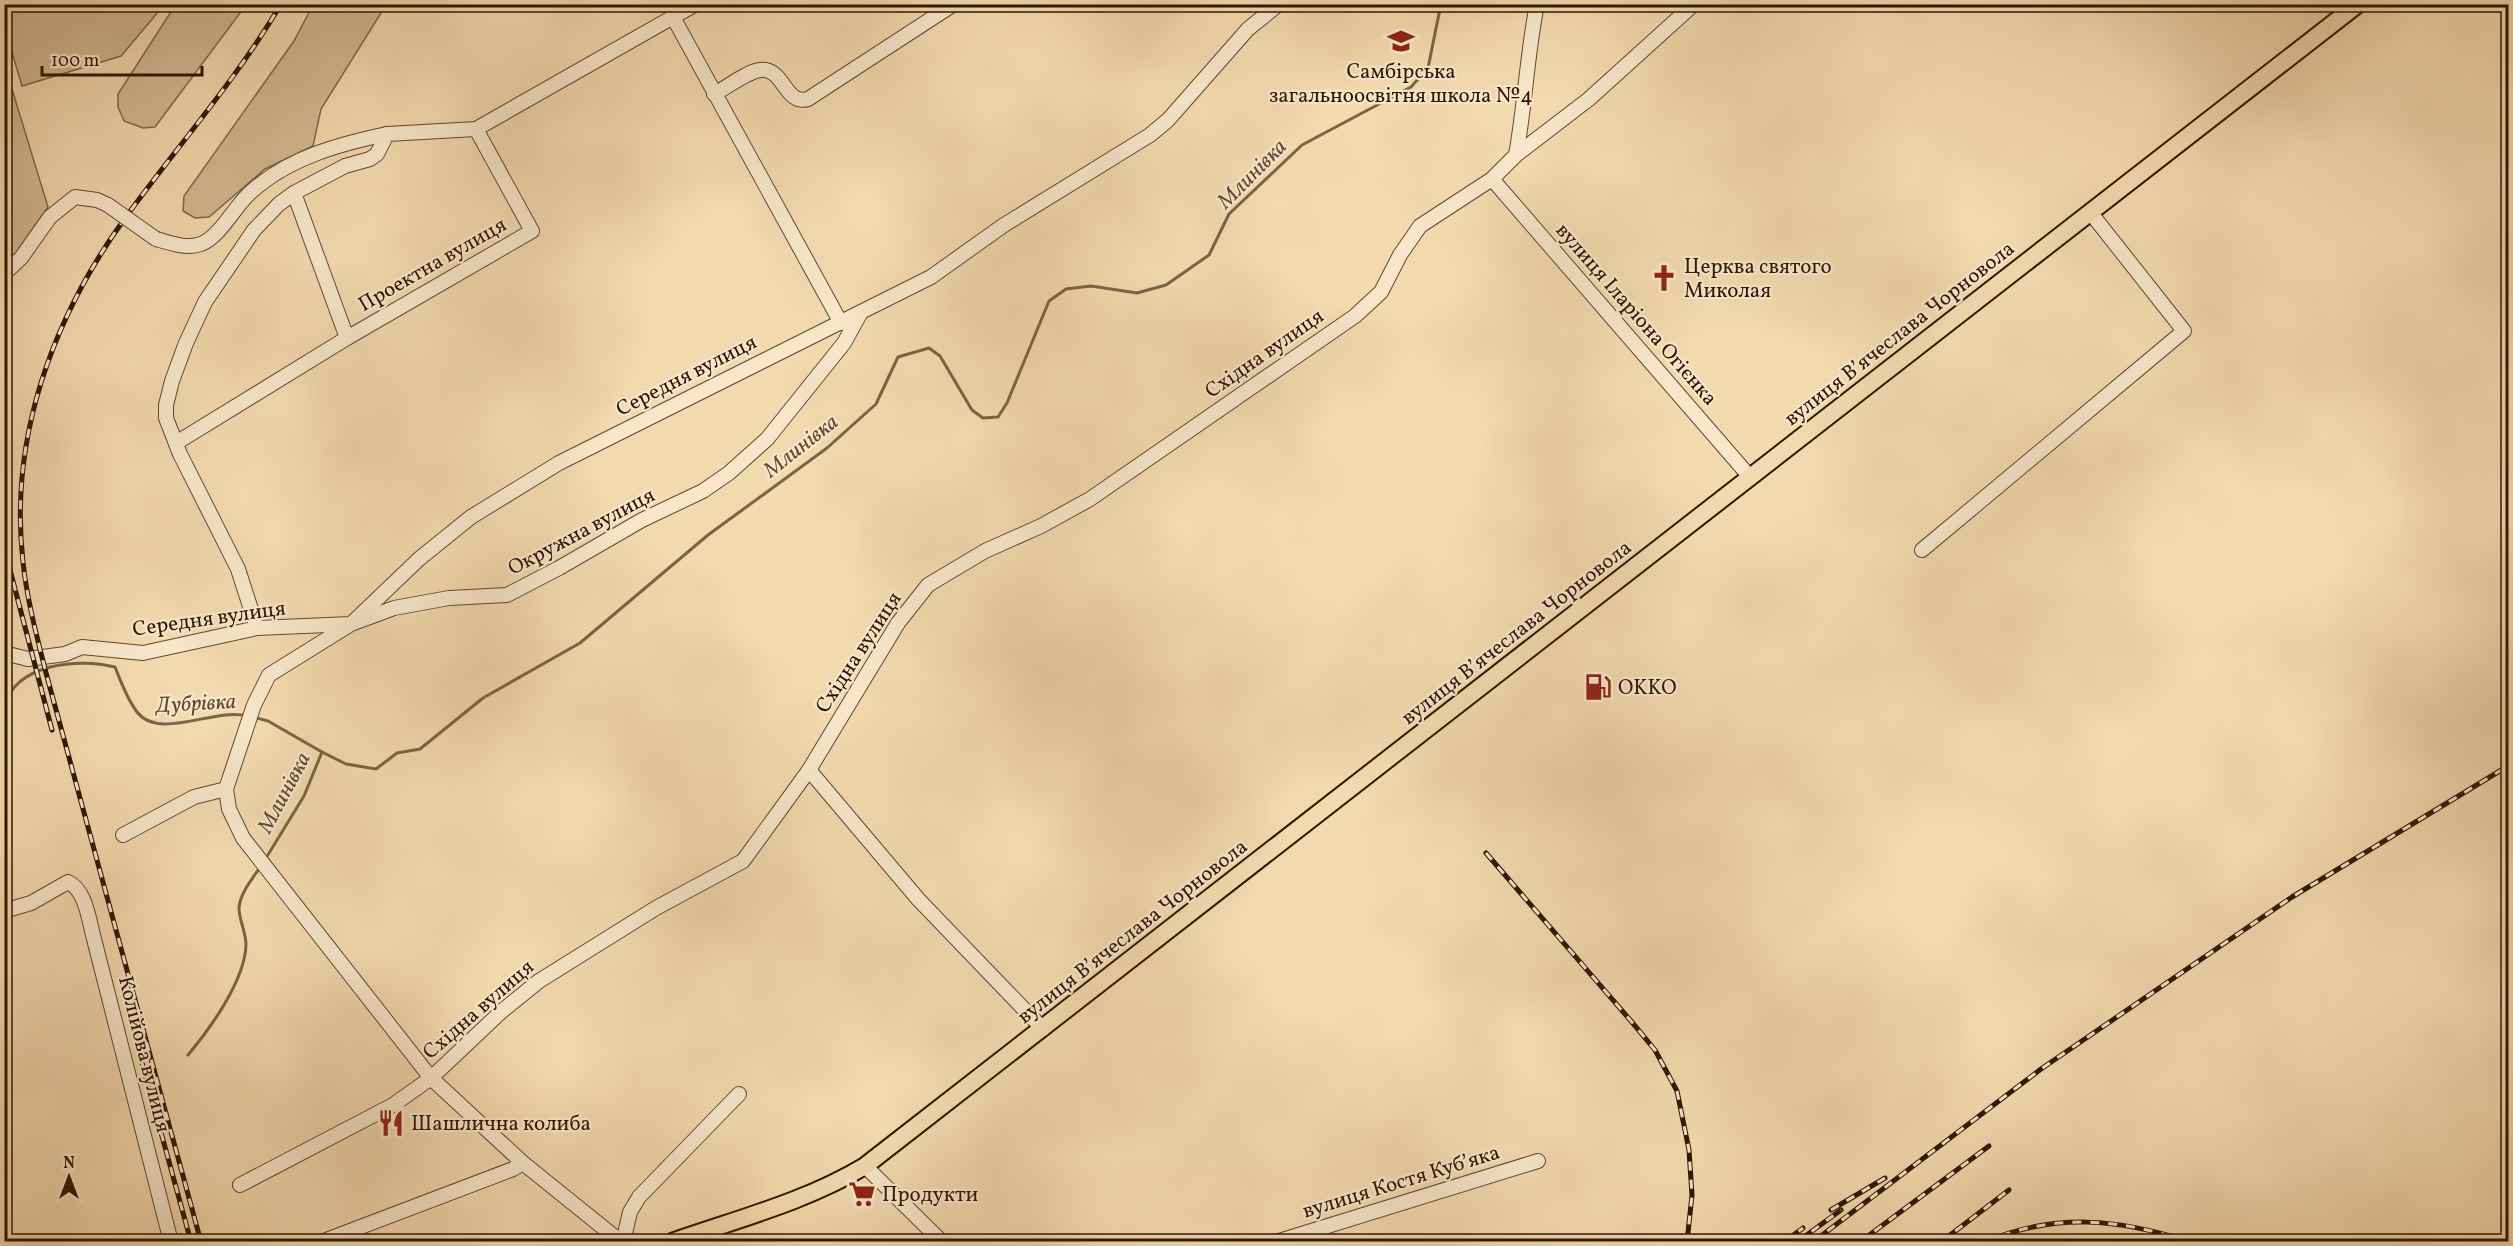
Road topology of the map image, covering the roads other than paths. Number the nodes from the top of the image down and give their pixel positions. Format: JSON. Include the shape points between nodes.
{"nodes":[{"id":1,"x":696,"y":4,"type":"edge"},
{"id":2,"x":954,"y":4,"type":"edge"},
{"id":3,"x":1278,"y":4,"type":"edge"},
{"id":4,"x":1537,"y":4,"type":"edge"},
{"id":5,"x":1694,"y":4,"type":"edge"},
{"id":6,"x":2358,"y":4,"type":"edge"},
{"id":7,"x":673,"y":17,"type":"junction"},
{"id":8,"x":714,"y":94,"type":"junction"},
{"id":9,"x":476,"y":129,"type":"junction"},
{"id":10,"x":387,"y":134,"type":"junction"},
{"id":11,"x":1516,"y":155,"type":"junction"},
{"id":12,"x":1492,"y":179,"type":"junction"},
{"id":13,"x":294,"y":193,"type":"junction"},
{"id":14,"x":2090,"y":212,"type":"junction"},
{"id":15,"x":4,"y":274,"type":"edge"},
{"id":16,"x":861,"y":314,"type":"junction"},
{"id":17,"x":841,"y":323,"type":"junction"},
{"id":18,"x":347,"y":338,"type":"junction"},
{"id":19,"x":176,"y":443,"type":"junction"},
{"id":20,"x":1750,"y":477,"type":"junction"},
{"id":21,"x":1922,"y":550,"type":"dead end"},
{"id":22,"x":351,"y":624,"type":"junction"},
{"id":23,"x":257,"y":628,"type":"junction"},
{"id":24,"x":4,"y":653,"type":"edge"},
{"id":25,"x":809,"y":770,"type":"junction"},
{"id":26,"x":226,"y":789,"type":"junction"},
{"id":27,"x":123,"y":835,"type":"dead end"},
{"id":28,"x":4,"y":911,"type":"edge"},
{"id":29,"x":1043,"y":1029,"type":"junction"},
{"id":30,"x":431,"y":1078,"type":"junction"},
{"id":31,"x":739,"y":1094,"type":"dead end"},
{"id":32,"x":1538,"y":1161,"type":"dead end"},
{"id":33,"x":523,"y":1163,"type":"junction"},
{"id":34,"x":865,"y":1166,"type":"junction"},
{"id":35,"x":240,"y":1185,"type":"dead end"},
{"id":36,"x":171,"y":1242,"type":"edge"},
{"id":37,"x":321,"y":1242,"type":"edge"},
{"id":38,"x":622,"y":1242,"type":"edge"},
{"id":39,"x":672,"y":1242,"type":"edge"},
{"id":40,"x":942,"y":1242,"type":"edge"},
{"id":41,"x":1276,"y":1242,"type":"edge"}],
"edges":[{"from":1,"to":7,"type":"street"},
{"from":2,"to":8,"type":"street","via":[[808,99],[795,99],[774,72],[767,70],[758,70]]},
{"from":3,"to":16,"type":"street","name":"Середня вулиця","via":[[1248,29],[1168,120],[1150,135],[1004,225],[931,277]]},
{"from":4,"to":11,"type":"street"},
{"from":5,"to":11,"type":"street","name":"Східна вулиця","via":[[1589,99]]},
{"from":6,"to":14,"type":"main road","name":"вулиця Вʼячеслава Чорновола"},
{"from":7,"to":8,"type":"street"},
{"from":7,"to":9,"type":"street"},
{"from":8,"to":17,"type":"street"},
{"from":9,"to":10,"type":"street"},
{"from":9,"to":18,"type":"street","name":"Проектна вулиця","via":[[532,231]]},
{"from":10,"to":13,"type":"street","via":[[370,159],[345,166]]},
{"from":10,"to":15,"type":"street","bridge":true,"via":[[344,143],[267,178],[200,244],[156,239],[108,205],[75,197],[50,217],[21,258]]},
{"from":11,"to":12,"type":"street","name":"Східна вулиця"},
{"from":12,"to":20,"type":"street","name":"вулиця Іларіона Огієнка"},
{"from":12,"to":25,"type":"street","name":"Східна вулиця","via":[[1420,226],[1381,292],[1355,316],[1090,499],[985,551],[928,585],[898,623]]},
{"from":13,"to":18,"type":"street","name":"Проектна вулиця"},
{"from":13,"to":19,"type":"street","via":[[254,230],[205,302],[186,343],[166,405],[166,418]]},
{"from":14,"to":20,"type":"main road","name":"вулиця Вʼячеслава Чорновола"},
{"from":14,"to":21,"type":"street","via":[[2184,332]]},
{"from":16,"to":17,"type":"street","name":"Середня вулиця"},
{"from":16,"to":22,"type":"street","name":"Окружна вулиця","via":[[843,343],[767,439],[704,491],[642,520],[507,595],[449,598],[394,608]]},
{"from":17,"to":22,"type":"street","name":"Середня вулиця","via":[[540,475],[471,517]]},
{"from":18,"to":19,"type":"street","name":"Проектна вулиця"},
{"from":19,"to":23,"type":"street","via":[[238,569]]},
{"from":20,"to":29,"type":"main road","name":"вулиця Вʼячеслава Чорновола"},
{"from":22,"to":23,"type":"street","name":"Середня вулиця"},
{"from":22,"to":26,"type":"street","name":"Окружна вулиця","via":[[269,675],[254,705]]},
{"from":23,"to":24,"type":"street","name":"Середня вулиця","via":[[143,653],[82,647],[65,654],[28,659]]},
{"from":25,"to":29,"type":"street","via":[[918,899]]},
{"from":25,"to":30,"type":"street","name":"Східна вулиця","via":[[743,861],[656,908],[539,981]]},
{"from":26,"to":27,"type":"street","via":[[194,797]]},
{"from":26,"to":30,"type":"street","via":[[236,827]]},
{"from":28,"to":36,"type":"street","name":"Колійова вулиця","via":[[31,903],[68,882],[75,885],[85,906]]},
{"from":29,"to":34,"type":"main road","name":"вулиця Вʼячеслава Чорновола"},
{"from":30,"to":33,"type":"street"},
{"from":30,"to":35,"type":"street","name":"Східна вулиця","via":[[393,1106]]},
{"from":31,"to":38,"type":"street","via":[[639,1197],[630,1212]]},
{"from":32,"to":41,"type":"street","name":"вулиця Костя Кубʼяка"},
{"from":33,"to":37,"type":"street"},
{"from":33,"to":38,"type":"street"},
{"from":34,"to":39,"type":"main road","name":"вулиця Вʼячеслава Чорновола","via":[[800,1198]]},
{"from":34,"to":40,"type":"street"}]}
